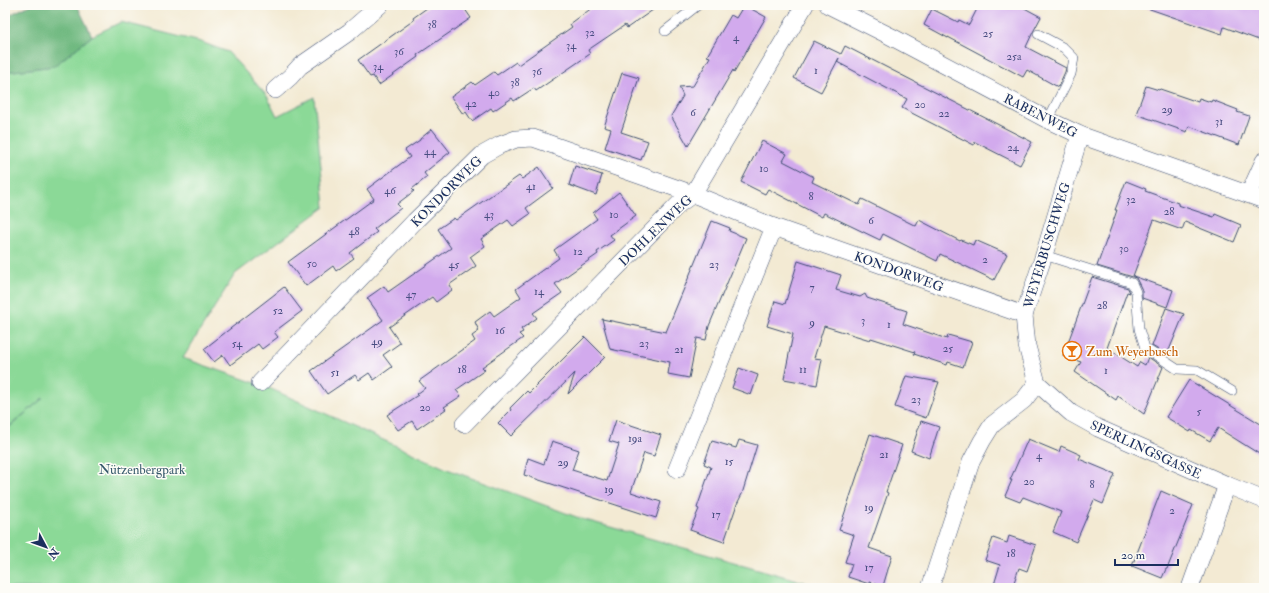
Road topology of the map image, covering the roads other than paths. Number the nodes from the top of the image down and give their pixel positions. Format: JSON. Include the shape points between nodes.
{"nodes":[{"id":1,"x":380,"y":5,"type":"edge"},
{"id":2,"x":698,"y":5,"type":"edge"},
{"id":3,"x":805,"y":5,"type":"edge"},
{"id":4,"x":828,"y":5,"type":"edge"},
{"id":5,"x":665,"y":31,"type":"dead end"},
{"id":6,"x":1038,"y":34,"type":"dead end"},
{"id":7,"x":275,"y":90,"type":"dead end"},
{"id":8,"x":1048,"y":120,"type":"junction"},
{"id":9,"x":1080,"y":135,"type":"junction"},
{"id":10,"x":1264,"y":161,"type":"edge"},
{"id":11,"x":693,"y":194,"type":"junction"},
{"id":12,"x":1257,"y":197,"type":"edge"},
{"id":13,"x":774,"y":227,"type":"junction"},
{"id":14,"x":1044,"y":255,"type":"junction"},
{"id":15,"x":1024,"y":315,"type":"junction"},
{"id":16,"x":260,"y":383,"type":"dead end"},
{"id":17,"x":1037,"y":383,"type":"junction"},
{"id":18,"x":1232,"y":391,"type":"dead end"},
{"id":19,"x":464,"y":424,"type":"dead end"},
{"id":20,"x":677,"y":469,"type":"dead end"},
{"id":21,"x":1227,"y":485,"type":"junction"},
{"id":22,"x":1264,"y":500,"type":"edge"},
{"id":23,"x":930,"y":588,"type":"edge"},
{"id":24,"x":1190,"y":588,"type":"edge"}],
"edges":[{"from":1,"to":7,"type":"street","via":[[349,32],[300,66]]},
{"from":2,"to":5,"type":"lane"},
{"from":3,"to":11,"type":"street","name":"DOHLENWEG"},
{"from":4,"to":8,"type":"street","name":"RABENWEG"},
{"from":6,"to":8,"type":"lane","via":[[1064,48],[1074,58],[1071,74]]},
{"from":8,"to":9,"type":"street","name":"RABENWEG"},
{"from":9,"to":12,"type":"street","name":"RABENWEG"},
{"from":9,"to":14,"type":"street","name":"WEYERBUSCHWEG"},
{"from":10,"to":12,"type":"street"},
{"from":11,"to":13,"type":"street","name":"KONDORWEG"},
{"from":11,"to":16,"type":"street","name":"KONDORWEG","via":[[533,138],[516,139],[500,145],[482,155]]},
{"from":11,"to":19,"type":"street","name":"DOHLENWEG","via":[[679,204]]},
{"from":13,"to":15,"type":"street","name":"KONDORWEG"},
{"from":13,"to":20,"type":"street"},
{"from":14,"to":15,"type":"street","name":"WEYERBUSCHWEG"},
{"from":14,"to":18,"type":"lane","via":[[1132,283],[1136,292],[1139,329],[1145,348],[1176,370],[1197,370]]},
{"from":15,"to":17,"type":"street","name":"WEYERBUSCHWEG","via":[[1027,346]]},
{"from":17,"to":21,"type":"street","name":"SPERLINGSGASSE","via":[[1071,413],[1098,428]]},
{"from":17,"to":23,"type":"street","via":[[1024,400],[992,425],[971,462]]},
{"from":21,"to":22,"type":"street","name":"SPERLINGSGASSE"},
{"from":21,"to":24,"type":"street"}]}
